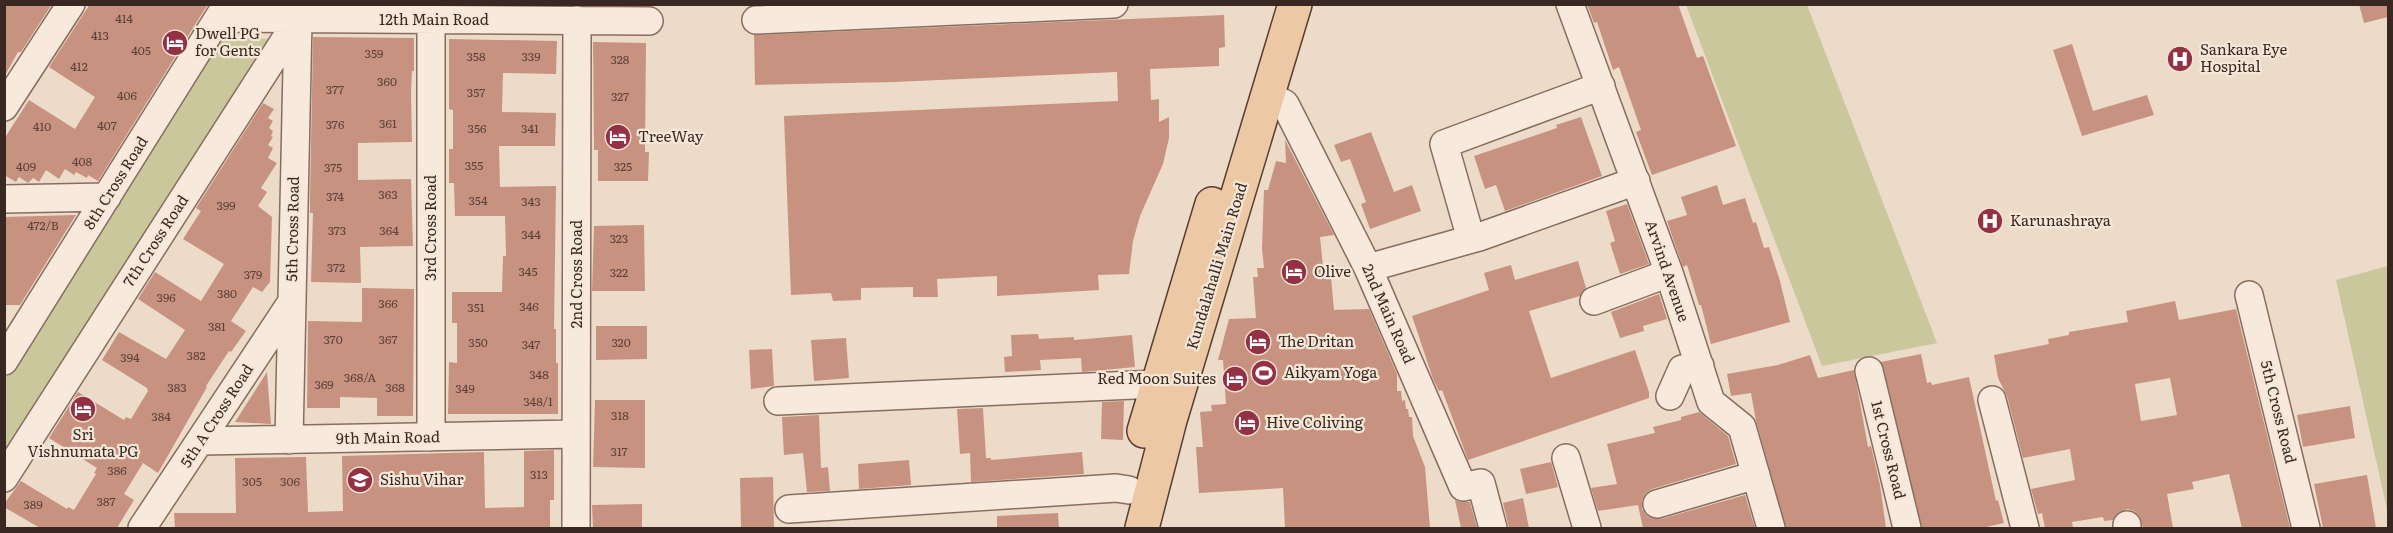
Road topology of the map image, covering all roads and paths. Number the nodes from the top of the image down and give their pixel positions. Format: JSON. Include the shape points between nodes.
{"nodes":[{"id":1,"x":70,"y":4,"type":"edge"},
{"id":2,"x":1114,"y":4,"type":"edge"},
{"id":3,"x":1272,"y":4,"type":"edge"},
{"id":4,"x":1295,"y":4,"type":"edge"},
{"id":5,"x":1570,"y":4,"type":"edge"},
{"id":6,"x":223,"y":11,"type":"edge"},
{"id":7,"x":303,"y":12,"type":"edge"},
{"id":8,"x":431,"y":20,"type":"junction"},
{"id":9,"x":577,"y":20,"type":"junction"},
{"id":10,"x":756,"y":20,"type":"dead end"},
{"id":11,"x":649,"y":21,"type":"dead end"},
{"id":12,"x":1601,"y":86,"type":"junction"},
{"id":13,"x":1268,"y":95,"type":"junction"},
{"id":14,"x":4,"y":107,"type":"edge"},
{"id":15,"x":1636,"y":182,"type":"junction"},
{"id":16,"x":107,"y":197,"type":"junction"},
{"id":17,"x":4,"y":199,"type":"edge"},
{"id":18,"x":1471,"y":239,"type":"junction"},
{"id":19,"x":1368,"y":268,"type":"junction"},
{"id":20,"x":1669,"y":273,"type":"junction"},
{"id":21,"x":2249,"y":295,"type":"dead end"},
{"id":22,"x":1594,"y":301,"type":"dead end"},
{"id":23,"x":291,"y":303,"type":"junction"},
{"id":24,"x":31,"y":318,"type":"junction"},
{"id":25,"x":4,"y":319,"type":"edge"},
{"id":26,"x":4,"y":361,"type":"edge"},
{"id":27,"x":1700,"y":366,"type":"junction"},
{"id":28,"x":1869,"y":371,"type":"dead end"},
{"id":29,"x":1157,"y":384,"type":"junction"},
{"id":30,"x":1670,"y":396,"type":"dead end"},
{"id":31,"x":1992,"y":400,"type":"dead end"},
{"id":32,"x":778,"y":401,"type":"dead end"},
{"id":33,"x":576,"y":434,"type":"junction"},
{"id":34,"x":431,"y":437,"type":"junction"},
{"id":35,"x":289,"y":440,"type":"junction"},
{"id":36,"x":200,"y":441,"type":"junction"},
{"id":37,"x":1566,"y":458,"type":"dead end"},
{"id":38,"x":1755,"y":475,"type":"junction"},
{"id":39,"x":4,"y":478,"type":"edge"},
{"id":40,"x":1129,"y":490,"type":"junction"},
{"id":41,"x":1657,"y":504,"type":"dead end"},
{"id":42,"x":789,"y":509,"type":"dead end"},
{"id":43,"x":142,"y":528,"type":"edge"},
{"id":44,"x":576,"y":528,"type":"edge"},
{"id":45,"x":1119,"y":528,"type":"edge"},
{"id":46,"x":1142,"y":528,"type":"edge"},
{"id":47,"x":1493,"y":528,"type":"edge"},
{"id":48,"x":1587,"y":528,"type":"edge"},
{"id":49,"x":1771,"y":528,"type":"edge"},
{"id":50,"x":1907,"y":528,"type":"edge"},
{"id":51,"x":2025,"y":528,"type":"edge"},
{"id":52,"x":2306,"y":528,"type":"edge"}],
"edges":[{"from":1,"to":14,"type":"street"},
{"from":2,"to":10,"type":"street"},
{"from":3,"to":29,"type":"main road","name":"Kundalahalli Main Road"},
{"from":4,"to":13,"type":"main road","name":"Kundalahalli Main Road"},
{"from":5,"to":12,"type":"street","name":"Arvind Avenue"},
{"from":6,"to":7,"type":"street","name":"12th Main Road"},
{"from":6,"to":16,"type":"street","name":"8th Cross Road"},
{"from":7,"to":8,"type":"street","name":"12th Main Road"},
{"from":7,"to":23,"type":"street","name":"5th Cross Road"},
{"from":7,"to":39,"type":"street","name":"7th Cross Road"},
{"from":8,"to":9,"type":"street","name":"12th Main Road"},
{"from":8,"to":34,"type":"street","name":"3rd Cross Road"},
{"from":9,"to":11,"type":"street","name":"12th Main Road"},
{"from":9,"to":33,"type":"street","name":"2nd Cross Road"},
{"from":12,"to":15,"type":"street","name":"Arvind Avenue"},
{"from":12,"to":18,"type":"street","via":[[1444,144]]},
{"from":13,"to":19,"type":"street","name":"2nd Main Road","via":[[1285,104]]},
{"from":13,"to":46,"type":"main road","name":"Kundalahalli Main Road","via":[[1170,420]]},
{"from":15,"to":18,"type":"street"},
{"from":15,"to":20,"type":"street","name":"Arvind Avenue"},
{"from":16,"to":17,"type":"street"},
{"from":16,"to":24,"type":"street","name":"8th Cross Road"},
{"from":18,"to":19,"type":"street"},
{"from":19,"to":47,"type":"street","name":"2nd Main Road","via":[[1463,487],[1481,483]]},
{"from":20,"to":22,"type":"street"},
{"from":20,"to":27,"type":"street","name":"Arvind Avenue"},
{"from":21,"to":52,"type":"street","name":"5th Cross Road"},
{"from":23,"to":35,"type":"street","name":"5th Cross Road"},
{"from":23,"to":36,"type":"street","name":"5th A Cross Road"},
{"from":24,"to":25,"type":"street"},
{"from":24,"to":26,"type":"street","name":"8th Cross Road"},
{"from":27,"to":30,"type":"street","via":[[1682,369]]},
{"from":27,"to":38,"type":"street","name":"Arvind Avenue","via":[[1711,402],[1742,427]]},
{"from":28,"to":50,"type":"street","name":"1st Cross Road"},
{"from":29,"to":32,"type":"street"},
{"from":29,"to":40,"type":"main road","name":"Kundalahalli Main Road"},
{"from":31,"to":51,"type":"street"},
{"from":33,"to":34,"type":"street","name":"9th Main Road"},
{"from":33,"to":44,"type":"street","name":"2nd Cross Road"},
{"from":34,"to":35,"type":"street","name":"9th Main Road"},
{"from":35,"to":36,"type":"street","name":"9th Main Road"},
{"from":36,"to":43,"type":"street","name":"5th A Cross Road"},
{"from":37,"to":48,"type":"street"},
{"from":38,"to":41,"type":"street"},
{"from":38,"to":49,"type":"street","name":"Arvind Avenue"},
{"from":40,"to":42,"type":"street"},
{"from":40,"to":45,"type":"main road","name":"Kundalahalli Main Road"}]}
